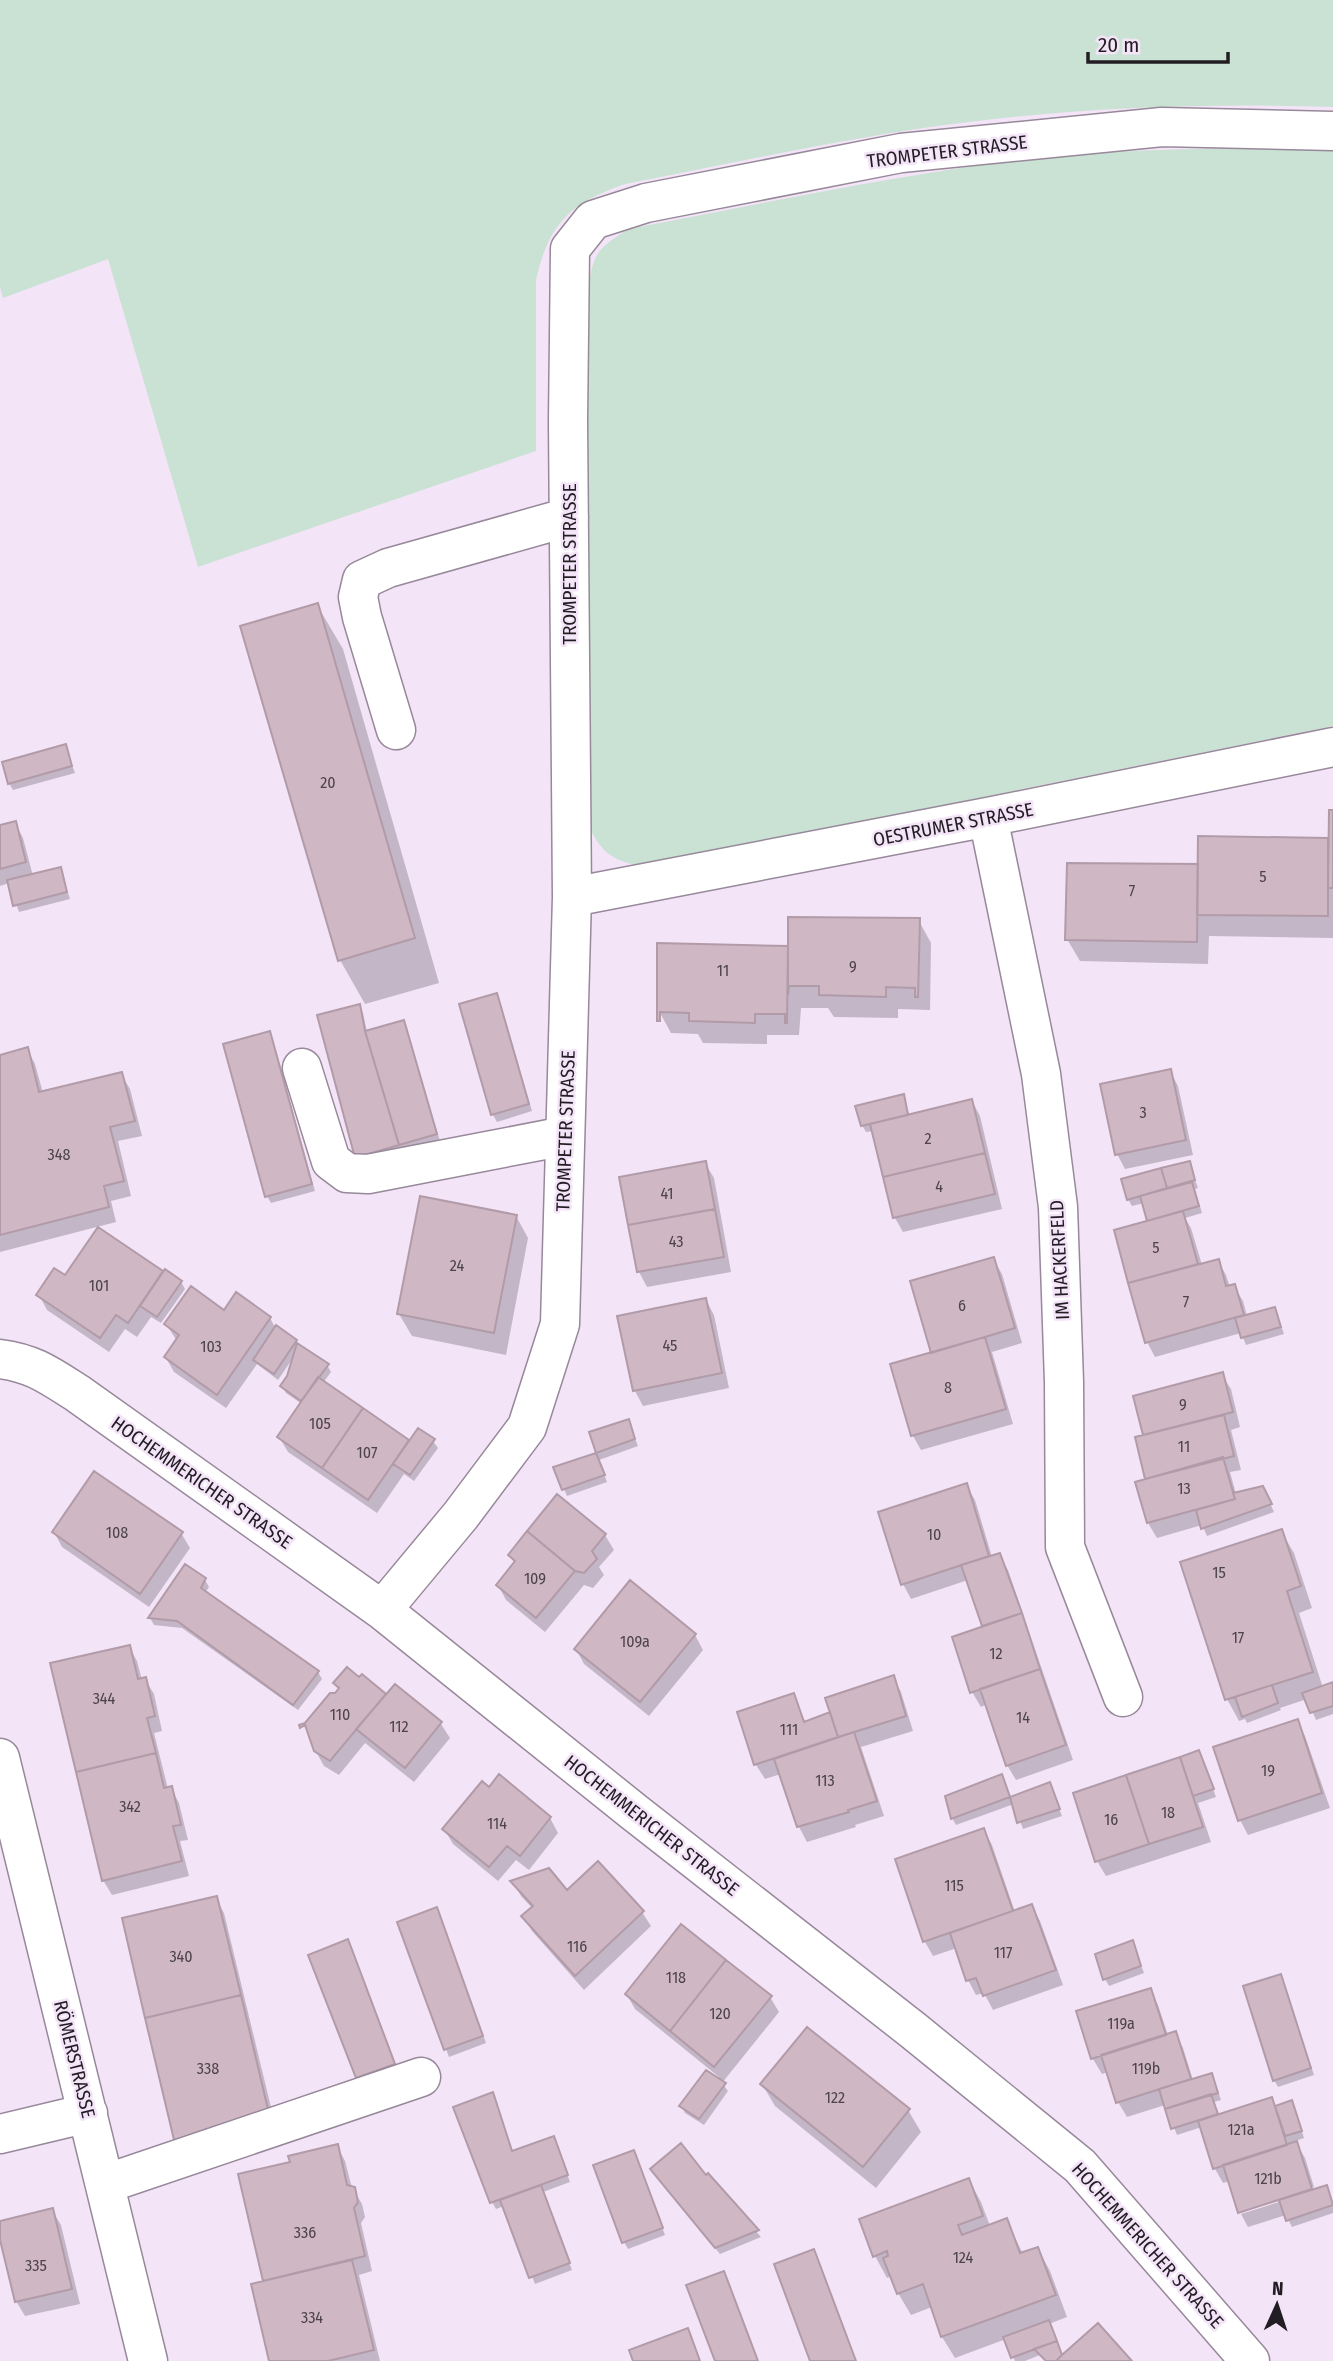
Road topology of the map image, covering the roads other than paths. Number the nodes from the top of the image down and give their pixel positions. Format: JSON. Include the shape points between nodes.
{"nodes":[{"id":1,"x":1333,"y":131,"type":"edge"},
{"id":2,"x":569,"y":517,"type":"junction"},
{"id":3,"x":396,"y":730,"type":"dead end"},
{"id":4,"x":1333,"y":747,"type":"edge"},
{"id":5,"x":988,"y":817,"type":"junction"},
{"id":6,"x":572,"y":897,"type":"junction"},
{"id":7,"x":302,"y":1068,"type":"dead end"},
{"id":8,"x":565,"y":1136,"type":"junction"},
{"id":9,"x":0,"y":1359,"type":"edge"},
{"id":10,"x":382,"y":1609,"type":"junction"},
{"id":11,"x":1123,"y":1697,"type":"dead end"},
{"id":12,"x":0,"y":1758,"type":"edge"},
{"id":13,"x":421,"y":2077,"type":"dead end"},
{"id":14,"x":88,"y":2113,"type":"junction"},
{"id":15,"x":0,"y":2134,"type":"edge"},
{"id":16,"x":105,"y":2184,"type":"junction"},
{"id":17,"x":148,"y":2361,"type":"edge"},
{"id":18,"x":1250,"y":2361,"type":"edge"}],
"edges":[{"from":1,"to":2,"type":"street","name":"TROMPETER STRASSE","via":[[1162,127],[901,153],[646,203],[593,220],[570,249]]},
{"from":2,"to":3,"type":"street","via":[[388,568],[362,580],[358,597],[362,617]]},
{"from":2,"to":6,"type":"street","name":"TROMPETER STRASSE"},
{"from":4,"to":5,"type":"street","name":"OESTRUMER STRASSE"},
{"from":5,"to":6,"type":"street","name":"OESTRUMER STRASSE"},
{"from":5,"to":11,"type":"street","name":"IM HACKERFELD","via":[[1041,1074],[1058,1207],[1065,1547]]},
{"from":6,"to":8,"type":"street","name":"TROMPETER STRASSE"},
{"from":7,"to":8,"type":"street","via":[[331,1161],[346,1173],[368,1174]]},
{"from":8,"to":10,"type":"street","name":"TROMPETER STRASSE","via":[[560,1324],[527,1427]]},
{"from":9,"to":10,"type":"street","name":"HOCHEMMERICHER STRASSE","via":[[21,1362],[76,1393]]},
{"from":10,"to":18,"type":"street","name":"HOCHEMMERICHER STRASSE","via":[[1080,2166]]},
{"from":12,"to":14,"type":"street","name":"RÖMERSTRASSE"},
{"from":13,"to":16,"type":"street"},
{"from":14,"to":15,"type":"street"},
{"from":14,"to":16,"type":"street","name":"RÖMERSTRASSE"},
{"from":16,"to":17,"type":"street","name":"RÖMERSTRASSE"}]}
